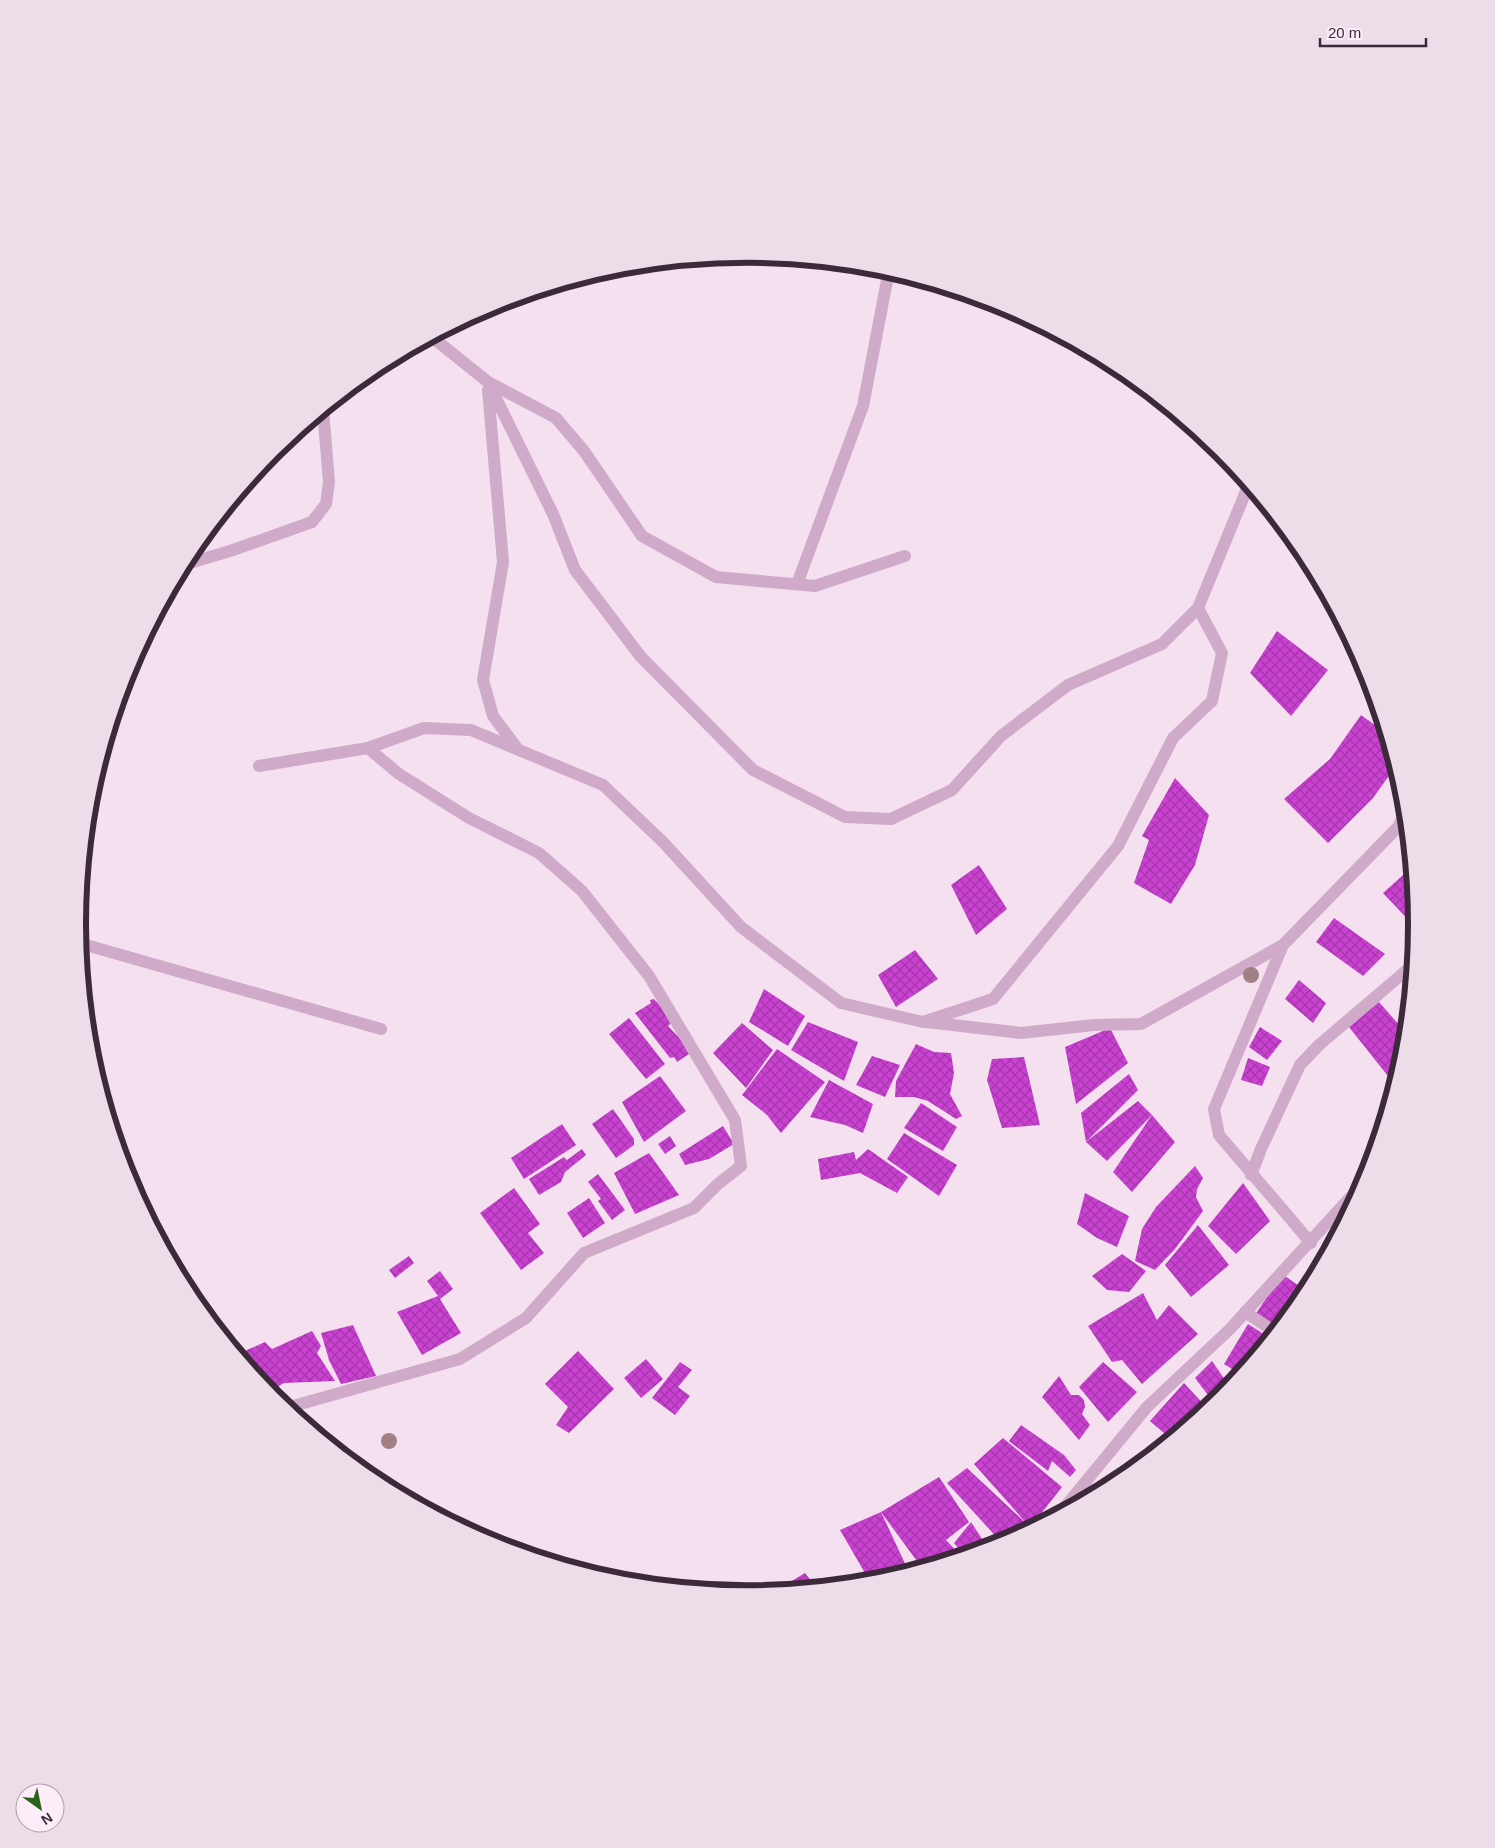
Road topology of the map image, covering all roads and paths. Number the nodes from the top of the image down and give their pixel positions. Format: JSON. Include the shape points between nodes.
{"nodes":[{"id":1,"x":888,"y":278,"type":"edge"},
{"id":2,"x":437,"y":341,"type":"edge"},
{"id":3,"x":488,"y":382,"type":"junction"},
{"id":4,"x":324,"y":417,"type":"edge"},
{"id":5,"x":1247,"y":490,"type":"edge"},
{"id":6,"x":905,"y":556,"type":"dead end"},
{"id":7,"x":195,"y":562,"type":"edge"},
{"id":8,"x":797,"y":584,"type":"junction"},
{"id":9,"x":1198,"y":608,"type":"junction"},
{"id":10,"x":368,"y":748,"type":"junction"},
{"id":11,"x":518,"y":750,"type":"junction"},
{"id":12,"x":259,"y":766,"type":"dead end"},
{"id":13,"x":1400,"y":822,"type":"edge"},
{"id":14,"x":1283,"y":945,"type":"junction"},
{"id":15,"x":87,"y":946,"type":"edge"},
{"id":16,"x":1407,"y":970,"type":"edge"},
{"id":17,"x":923,"y":1022,"type":"junction"},
{"id":18,"x":381,"y":1029,"type":"dead end"},
{"id":19,"x":1251,"y":1175,"type":"junction"},
{"id":20,"x":1347,"y":1201,"type":"edge"},
{"id":21,"x":1311,"y":1243,"type":"junction"},
{"id":22,"x":1245,"y":1312,"type":"junction"},
{"id":23,"x":1270,"y":1329,"type":"edge"},
{"id":24,"x":295,"y":1406,"type":"edge"},
{"id":25,"x":1070,"y":1501,"type":"edge"}],
"edges":[{"from":1,"to":8,"type":"street","via":[[863,406]]},
{"from":2,"to":3,"type":"street"},
{"from":3,"to":8,"type":"street","via":[[556,418],[584,451],[642,536],[716,577]]},
{"from":3,"to":9,"type":"street","via":[[553,514],[575,570],[641,657],[753,770],[845,817],[891,819],[952,790],[1001,736],[1068,685],[1162,644]]},
{"from":3,"to":11,"type":"street","via":[[503,562],[483,680],[493,716]]},
{"from":4,"to":7,"type":"street","via":[[329,482],[326,504],[312,522]]},
{"from":5,"to":9,"type":"street"},
{"from":6,"to":8,"type":"street","via":[[815,586]]},
{"from":9,"to":17,"type":"street","via":[[1222,654],[1212,701],[1173,738],[1118,846],[993,999]]},
{"from":10,"to":11,"type":"street","via":[[424,728],[471,730]]},
{"from":10,"to":12,"type":"street"},
{"from":10,"to":24,"type":"street","via":[[399,774],[468,818],[539,854],[582,890],[649,976],[735,1120],[741,1166],[694,1208],[584,1253],[526,1318],[460,1360]]},
{"from":11,"to":17,"type":"street","via":[[603,785],[663,842],[741,927],[841,1003]]},
{"from":13,"to":14,"type":"street"},
{"from":14,"to":17,"type":"street","via":[[1141,1024],[1020,1033]]},
{"from":14,"to":19,"type":"street","via":[[1214,1109],[1219,1135]]},
{"from":15,"to":18,"type":"street"},
{"from":16,"to":19,"type":"street","via":[[1319,1045],[1300,1066]]},
{"from":19,"to":21,"type":"street"},
{"from":20,"to":21,"type":"street"},
{"from":21,"to":22,"type":"street"},
{"from":22,"to":23,"type":"street"},
{"from":22,"to":25,"type":"street","via":[[1148,1407]]}]}
